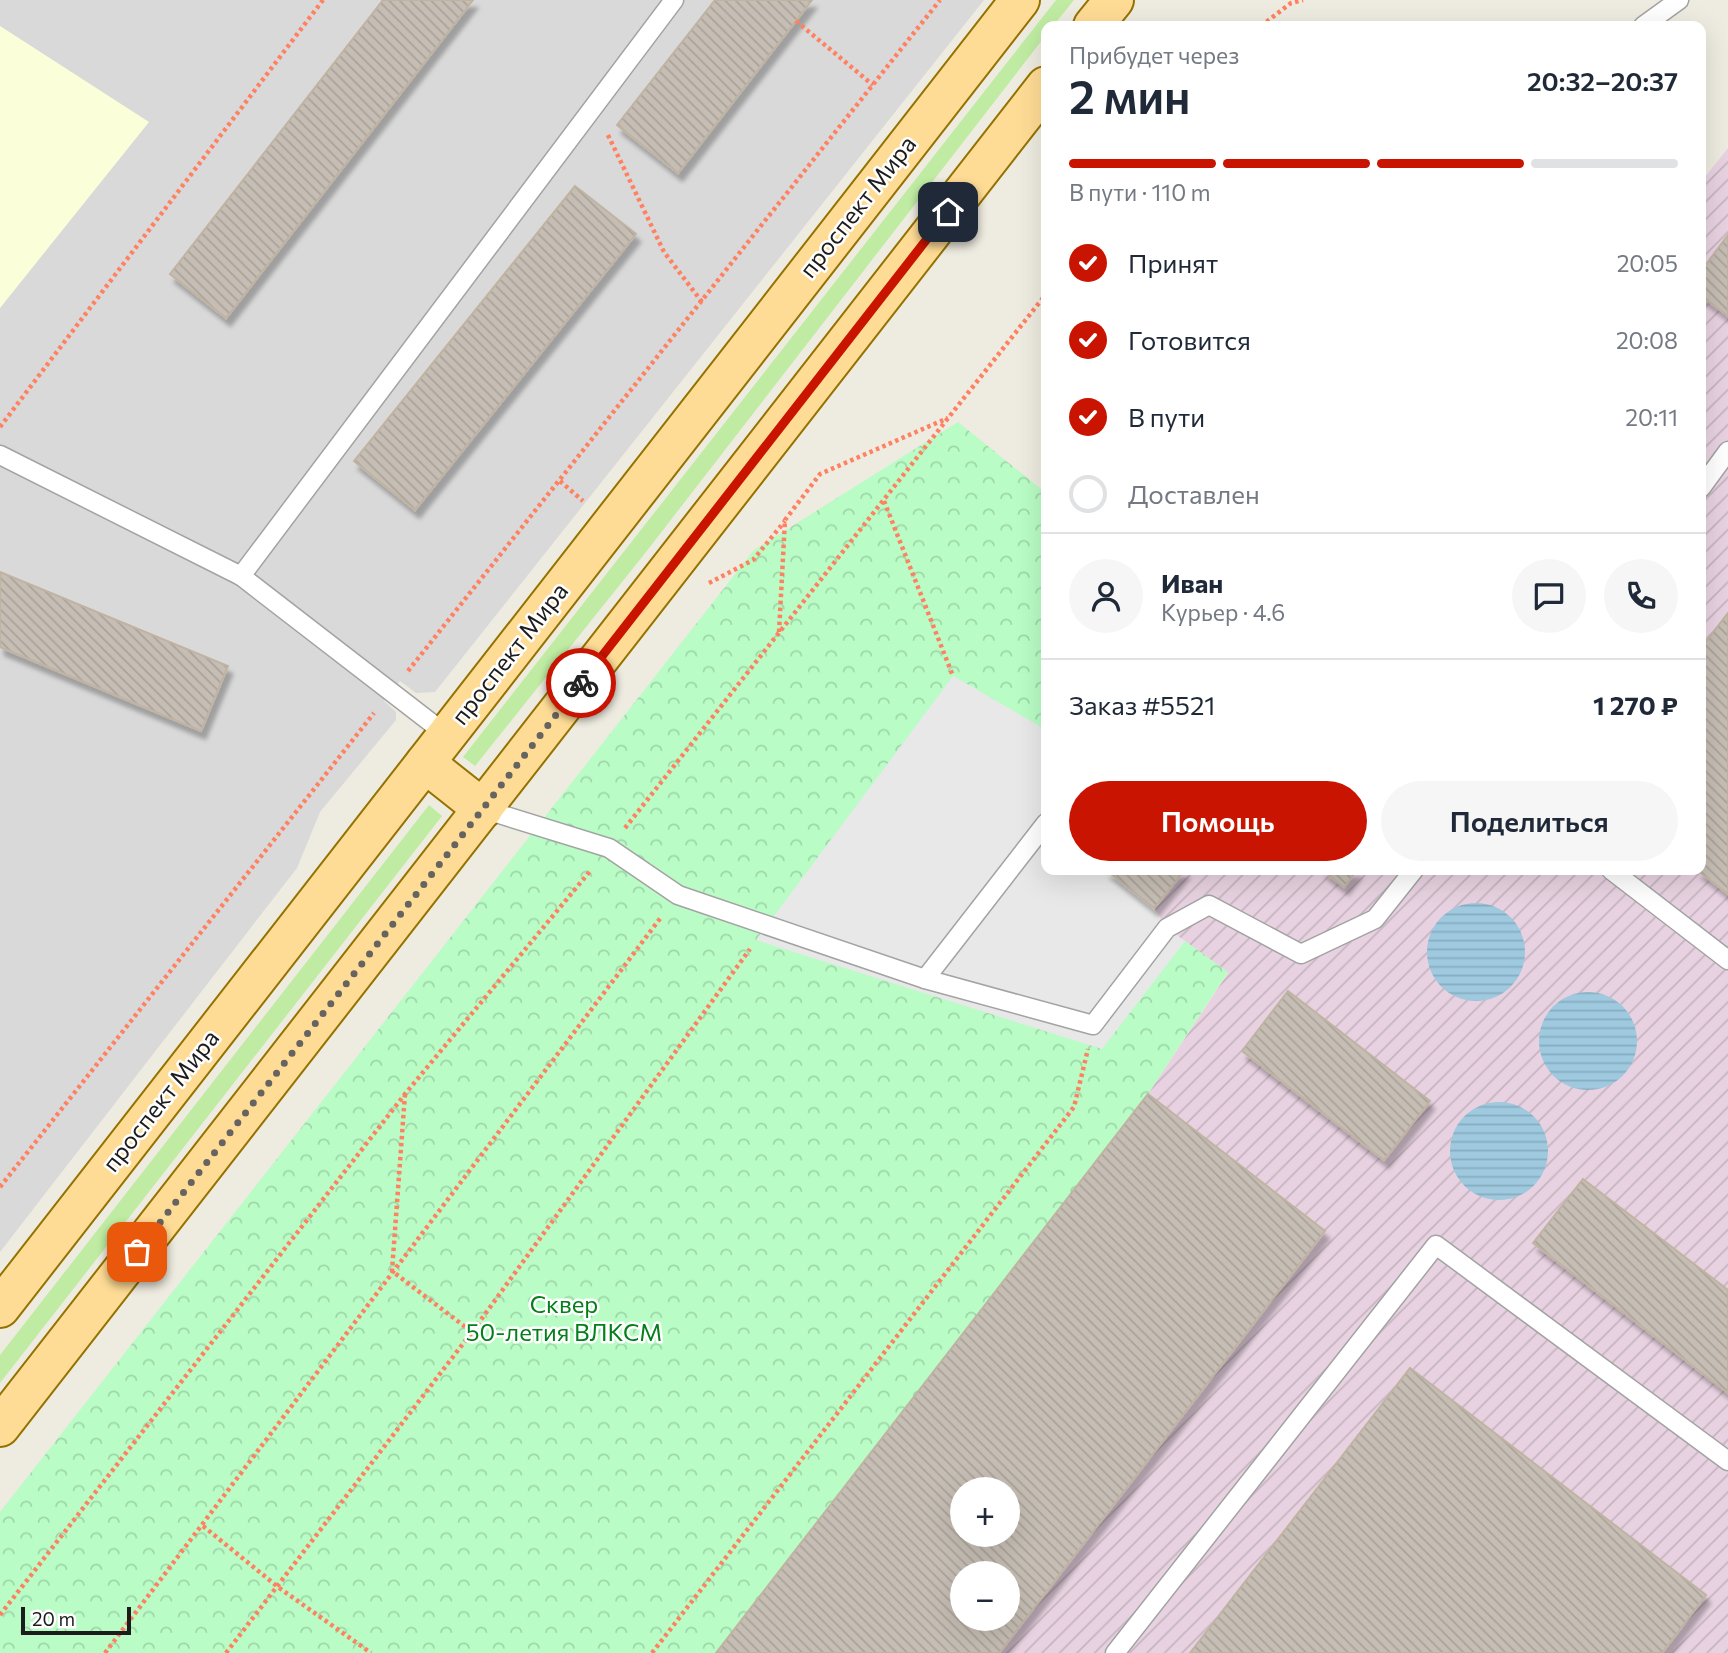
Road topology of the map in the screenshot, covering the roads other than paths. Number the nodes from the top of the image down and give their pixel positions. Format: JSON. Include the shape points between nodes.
{"nodes":[{"id":1,"x":674,"y":0,"type":"edge"},
{"id":2,"x":1020,"y":0,"type":"edge"},
{"id":3,"x":1114,"y":0,"type":"edge"},
{"id":4,"x":1679,"y":0,"type":"edge"},
{"id":5,"x":1097,"y":21,"type":"edge"},
{"id":6,"x":1650,"y":21,"type":"edge"},
{"id":7,"x":1041,"y":92,"type":"edge"},
{"id":8,"x":1728,"y":451,"type":"edge"},
{"id":9,"x":0,"y":455,"type":"edge"},
{"id":10,"x":1706,"y":481,"type":"edge"},
{"id":11,"x":241,"y":576,"type":"junction"},
{"id":12,"x":436,"y":749,"type":"junction"},
{"id":13,"x":483,"y":809,"type":"junction"},
{"id":14,"x":1041,"y":829,"type":"edge"},
{"id":15,"x":1411,"y":875,"type":"edge"},
{"id":16,"x":1618,"y":875,"type":"edge"},
{"id":17,"x":1728,"y":960,"type":"edge"},
{"id":18,"x":925,"y":979,"type":"junction"},
{"id":19,"x":0,"y":1308,"type":"edge"},
{"id":20,"x":0,"y":1427,"type":"edge"},
{"id":21,"x":1728,"y":1461,"type":"edge"},
{"id":22,"x":1115,"y":1653,"type":"edge"}],
"edges":[{"from":1,"to":11,"type":"lane"},
{"from":2,"to":12,"type":"main road","name":"проспект Мира"},
{"from":3,"to":5,"type":"main road"},
{"from":4,"to":6,"type":"lane"},
{"from":7,"to":13,"type":"main road"},
{"from":8,"to":10,"type":"lane"},
{"from":9,"to":11,"type":"lane"},
{"from":11,"to":12,"type":"lane"},
{"from":12,"to":13,"type":"main road"},
{"from":12,"to":19,"type":"main road","name":"проспект Мира"},
{"from":13,"to":18,"type":"lane","via":[[609,848],[678,895]]},
{"from":13,"to":20,"type":"main road"},
{"from":14,"to":18,"type":"lane"},
{"from":15,"to":18,"type":"lane","via":[[1375,919],[1301,954],[1209,905],[1167,928],[1094,1025]]},
{"from":16,"to":17,"type":"lane"},
{"from":21,"to":22,"type":"lane","via":[[1436,1245]]}]}
